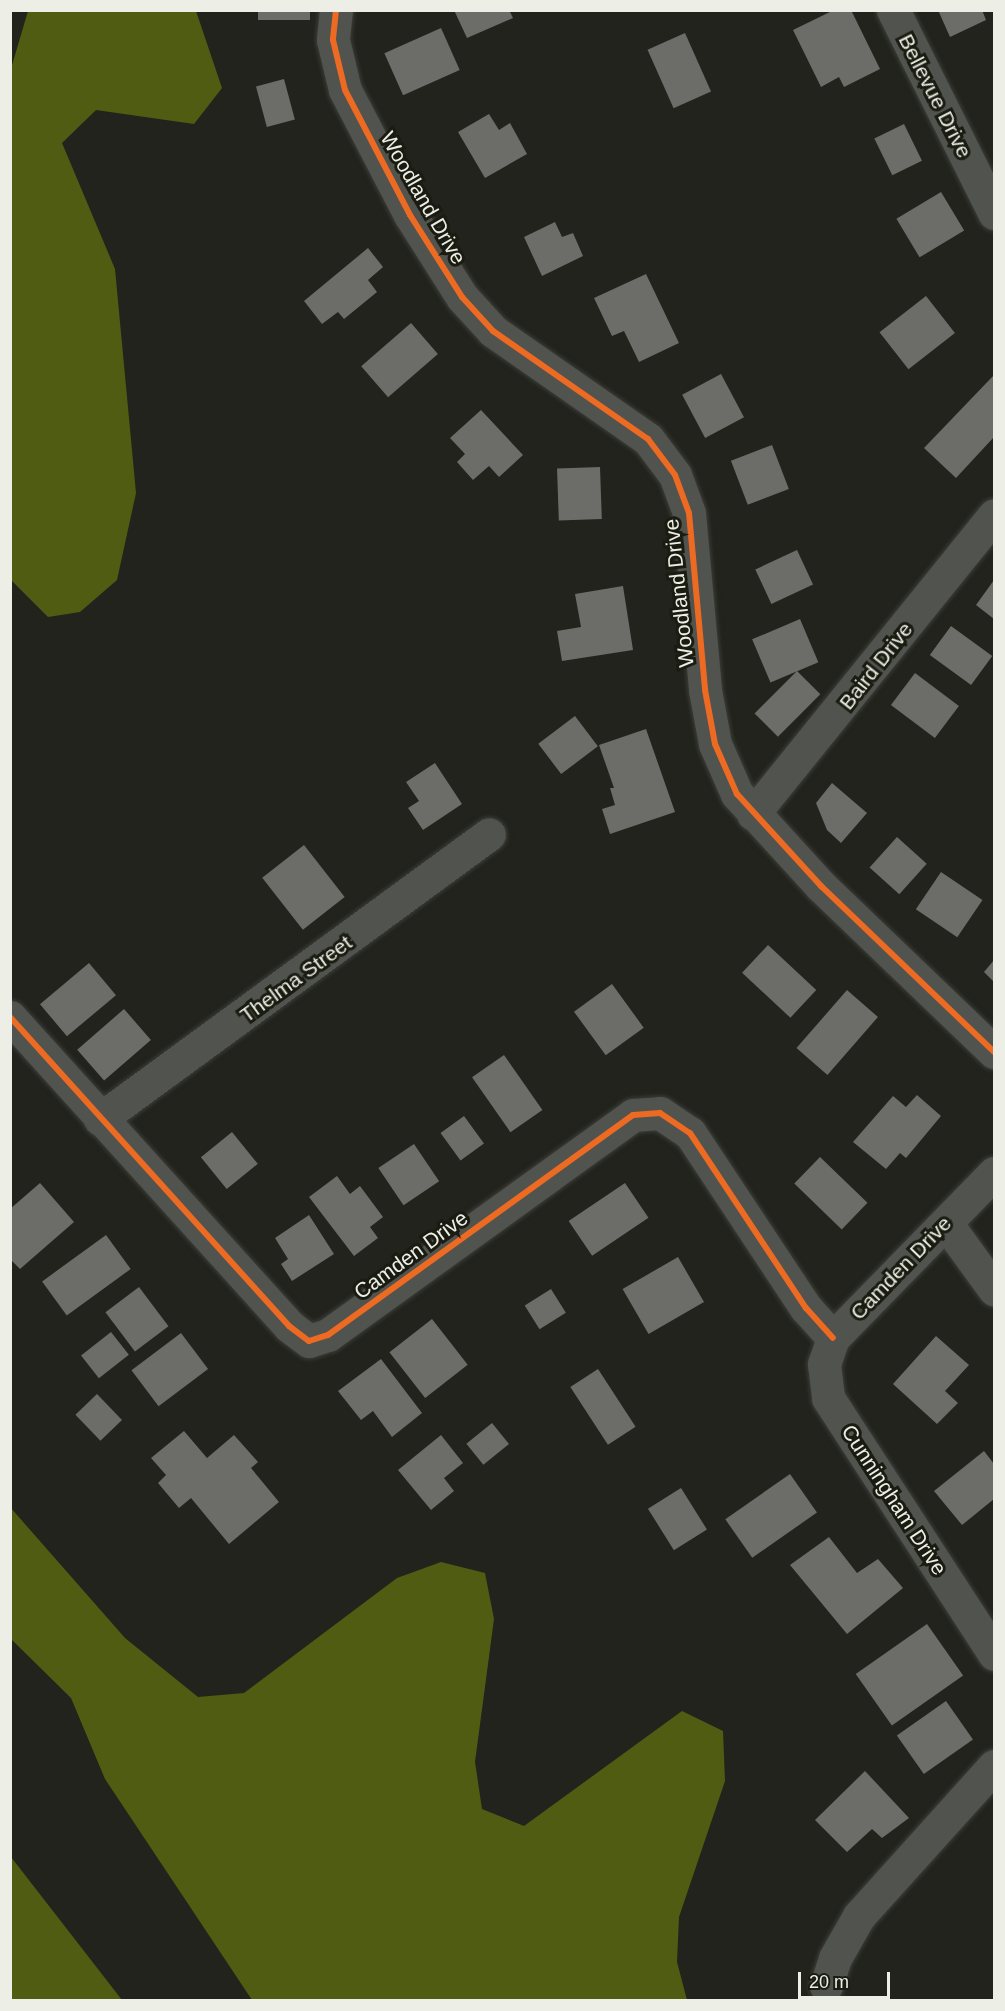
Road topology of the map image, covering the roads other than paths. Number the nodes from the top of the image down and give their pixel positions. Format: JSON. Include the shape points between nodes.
{"nodes":[{"id":1,"x":336,"y":10,"type":"edge"},
{"id":2,"x":893,"y":10,"type":"edge"},
{"id":3,"x":994,"y":213,"type":"edge"},
{"id":4,"x":994,"y":515,"type":"edge"},
{"id":5,"x":753,"y":814,"type":"junction"},
{"id":6,"x":489,"y":834,"type":"dead end"},
{"id":7,"x":10,"y":1017,"type":"edge"},
{"id":8,"x":994,"y":1052,"type":"edge"},
{"id":9,"x":100,"y":1119,"type":"junction"},
{"id":10,"x":994,"y":1173,"type":"edge"},
{"id":11,"x":946,"y":1223,"type":"junction"},
{"id":12,"x":994,"y":1289,"type":"edge"},
{"id":13,"x":832,"y":1338,"type":"junction"},
{"id":14,"x":994,"y":1654,"type":"edge"},
{"id":15,"x":994,"y":1766,"type":"edge"},
{"id":16,"x":826,"y":1986,"type":"dead end"}],
"edges":[{"from":1,"to":5,"type":"street","name":"Woodland Drive","via":[[333,40],[345,90],[410,214],[462,297],[493,331],[648,439],[675,475],[689,513],[705,690],[715,744],[738,794]]},
{"from":2,"to":3,"type":"street","name":"Bellevue Drive"},
{"from":4,"to":5,"type":"street","name":"Baird Drive"},
{"from":5,"to":8,"type":"street","name":"Woodland Drive"},
{"from":6,"to":9,"type":"street","name":"Thelma Street"},
{"from":7,"to":9,"type":"street","name":"Camden Drive"},
{"from":9,"to":13,"type":"street","name":"Camden Drive","via":[[289,1326],[309,1341],[328,1335],[633,1115],[660,1113],[690,1133],[806,1308]]},
{"from":10,"to":11,"type":"street","name":"Camden Drive"},
{"from":11,"to":12,"type":"street"},
{"from":11,"to":13,"type":"street","name":"Camden Drive"},
{"from":13,"to":14,"type":"street","name":"Cunningham Drive","via":[[824,1364],[828,1398]]},
{"from":15,"to":16,"type":"street","via":[[859,1916],[835,1958]]}]}
